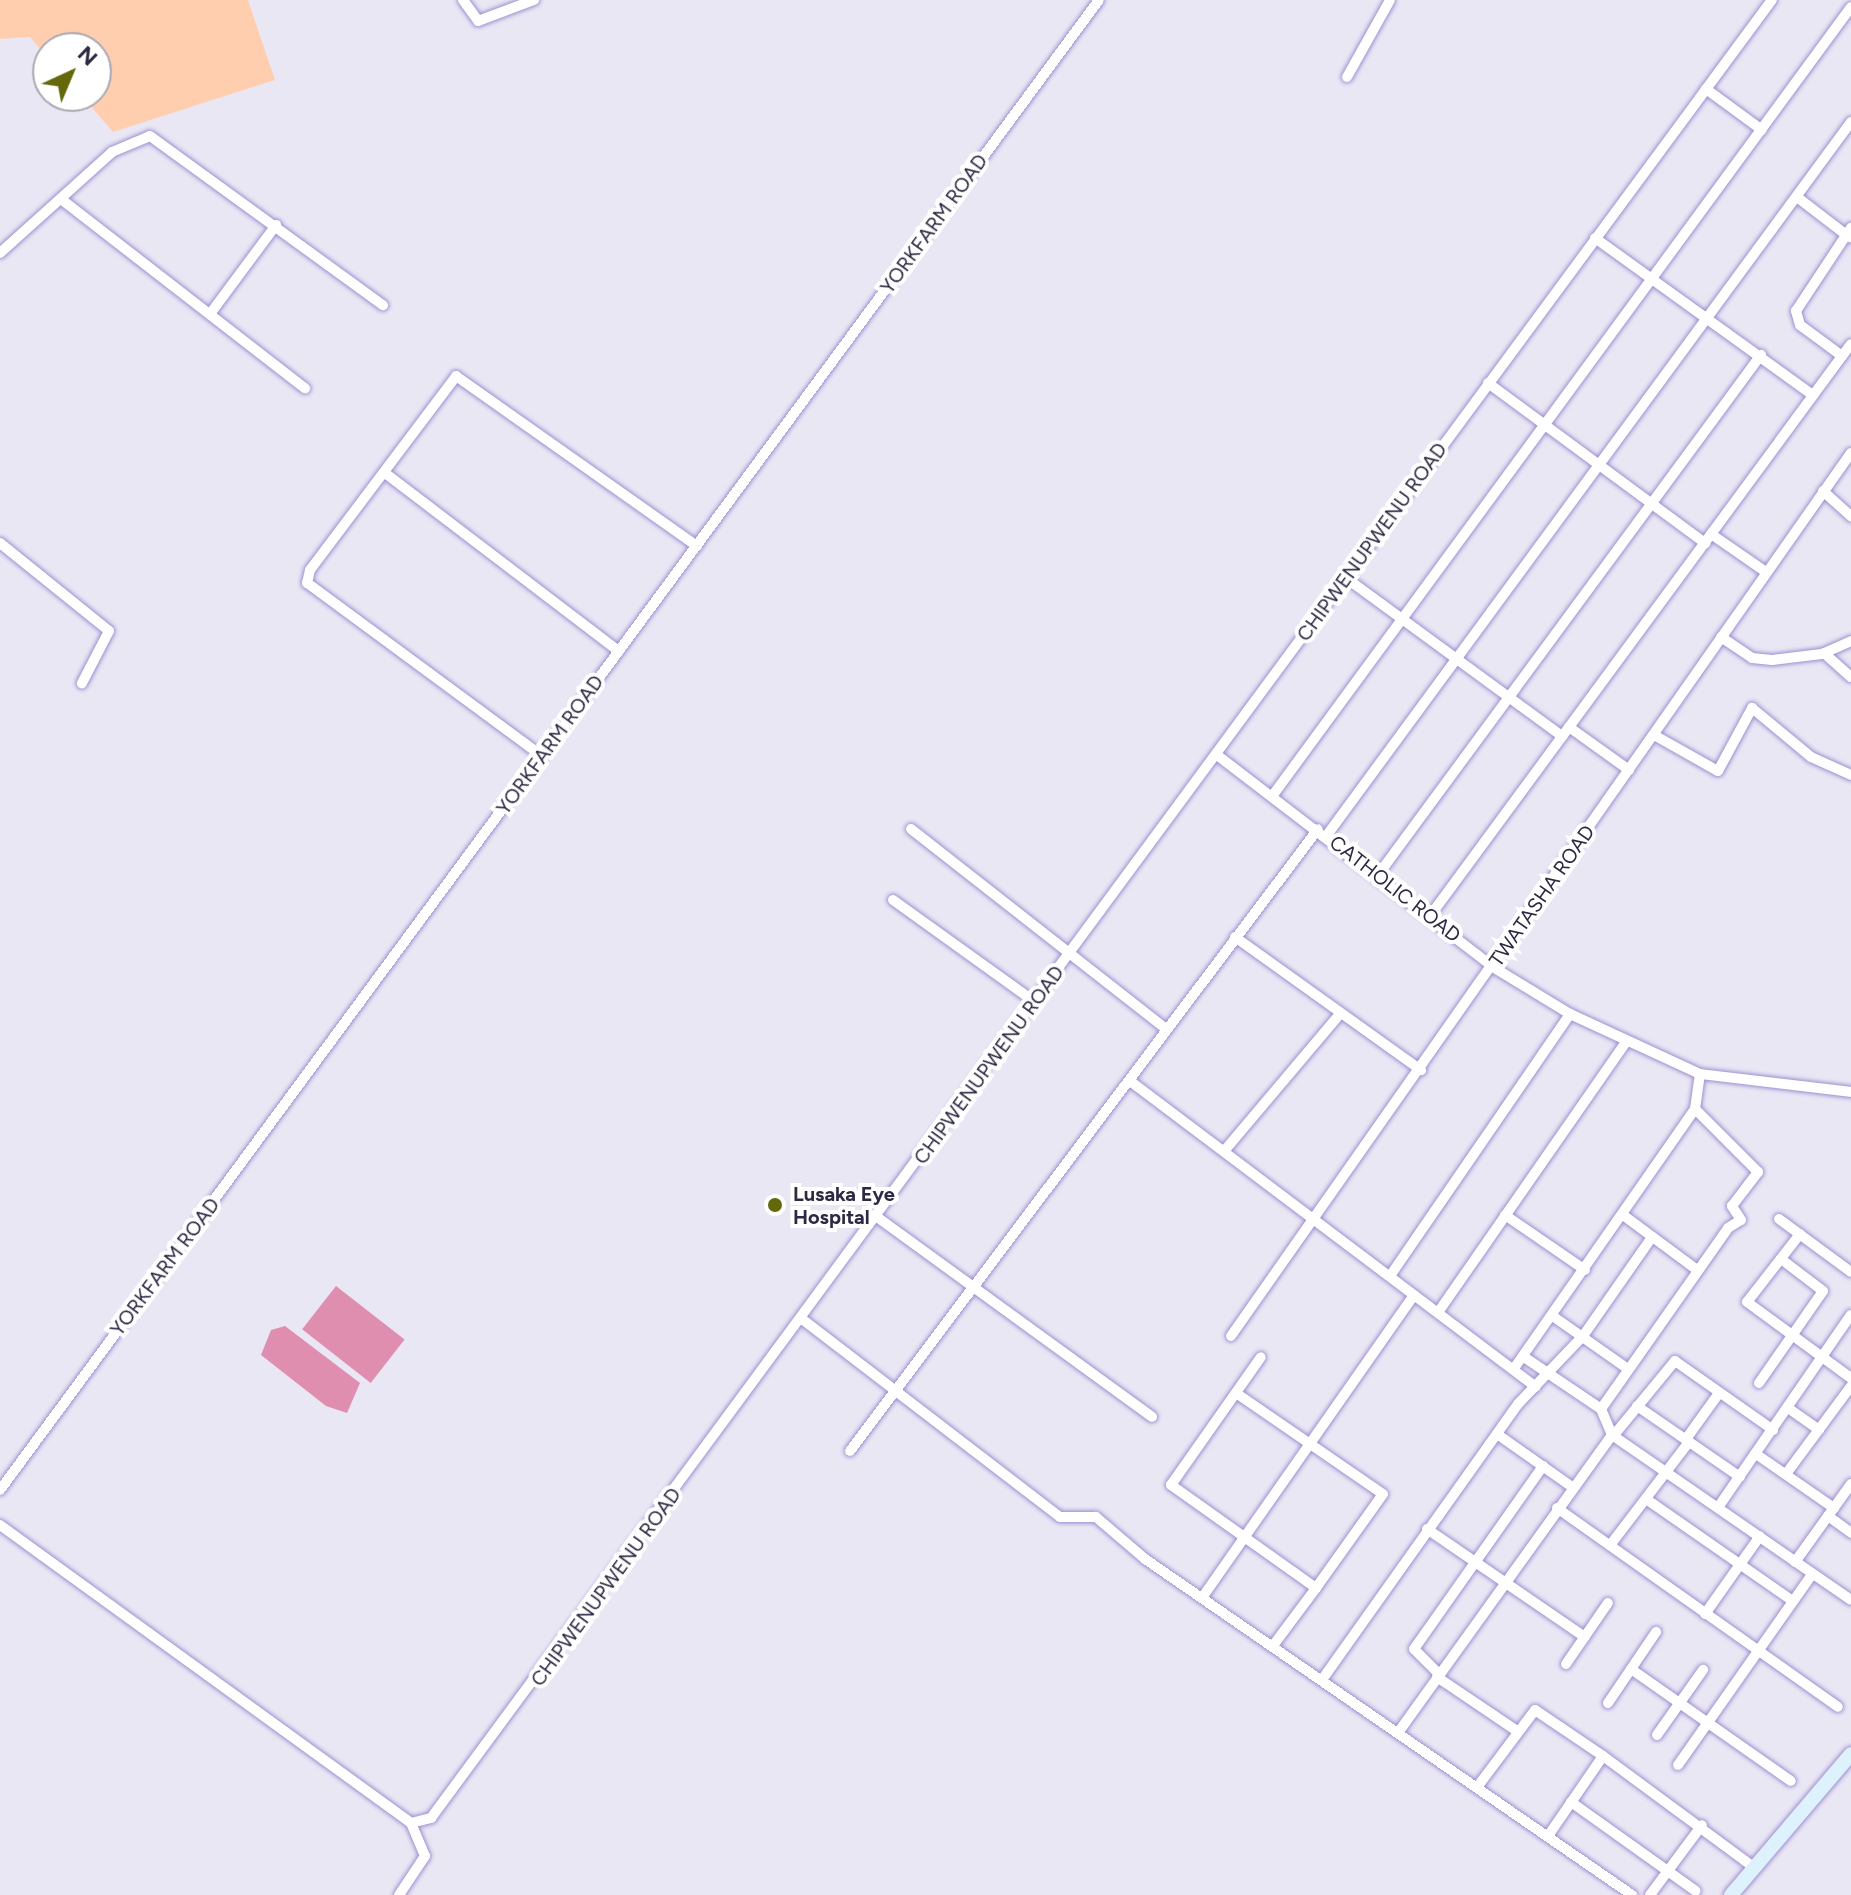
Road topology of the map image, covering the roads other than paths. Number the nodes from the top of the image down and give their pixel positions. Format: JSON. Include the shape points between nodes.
{"nodes":[{"id":1,"x":463,"y":0,"type":"edge"},
{"id":2,"x":534,"y":0,"type":"edge"},
{"id":3,"x":1099,"y":0,"type":"edge"},
{"id":4,"x":1390,"y":0,"type":"edge"},
{"id":5,"x":1772,"y":0,"type":"edge"},
{"id":6,"x":1851,"y":7,"type":"edge"},
{"id":7,"x":1347,"y":77,"type":"dead end"},
{"id":8,"x":1706,"y":89,"type":"junction"},
{"id":9,"x":1851,"y":122,"type":"edge"},
{"id":10,"x":1762,"y":130,"type":"junction"},
{"id":11,"x":1797,"y":197,"type":"junction"},
{"id":12,"x":61,"y":199,"type":"junction"},
{"id":13,"x":276,"y":225,"type":"junction"},
{"id":14,"x":1849,"y":234,"type":"edge"},
{"id":15,"x":1595,"y":238,"type":"junction"},
{"id":16,"x":0,"y":253,"type":"edge"},
{"id":17,"x":1652,"y":280,"type":"junction"},
{"id":18,"x":383,"y":305,"type":"dead end"},
{"id":19,"x":210,"y":314,"type":"junction"},
{"id":20,"x":1707,"y":317,"type":"junction"},
{"id":21,"x":1851,"y":344,"type":"edge"},
{"id":22,"x":1761,"y":355,"type":"junction"},
{"id":23,"x":1842,"y":356,"type":"junction"},
{"id":24,"x":1488,"y":383,"type":"junction"},
{"id":25,"x":305,"y":388,"type":"dead end"},
{"id":26,"x":1813,"y":395,"type":"junction"},
{"id":27,"x":1545,"y":425,"type":"junction"},
{"id":28,"x":1851,"y":453,"type":"edge"},
{"id":29,"x":1598,"y":464,"type":"junction"},
{"id":30,"x":385,"y":473,"type":"junction"},
{"id":31,"x":1823,"y":491,"type":"junction"},
{"id":32,"x":1651,"y":503,"type":"junction"},
{"id":33,"x":1851,"y":516,"type":"edge"},
{"id":34,"x":1708,"y":538,"type":"junction"},
{"id":35,"x":0,"y":543,"type":"edge"},
{"id":36,"x":697,"y":546,"type":"junction"},
{"id":37,"x":1766,"y":572,"type":"junction"},
{"id":38,"x":1346,"y":578,"type":"junction"},
{"id":39,"x":1403,"y":618,"type":"junction"},
{"id":40,"x":1721,"y":637,"type":"junction"},
{"id":41,"x":1851,"y":641,"type":"edge"},
{"id":42,"x":619,"y":651,"type":"junction"},
{"id":43,"x":1824,"y":653,"type":"junction"},
{"id":44,"x":1455,"y":656,"type":"junction"},
{"id":45,"x":1851,"y":677,"type":"edge"},
{"id":46,"x":82,"y":683,"type":"dead end"},
{"id":47,"x":1509,"y":696,"type":"junction"},
{"id":48,"x":1565,"y":731,"type":"junction"},
{"id":49,"x":1654,"y":735,"type":"junction"},
{"id":50,"x":1217,"y":755,"type":"junction"},
{"id":51,"x":542,"y":756,"type":"junction"},
{"id":52,"x":1629,"y":770,"type":"junction"},
{"id":53,"x":1851,"y":775,"type":"edge"},
{"id":54,"x":1273,"y":795,"type":"junction"},
{"id":55,"x":911,"y":829,"type":"dead end"},
{"id":56,"x":1323,"y":832,"type":"junction"},
{"id":57,"x":1378,"y":875,"type":"junction"},
{"id":58,"x":893,"y":900,"type":"dead end"},
{"id":59,"x":1430,"y":916,"type":"junction"},
{"id":60,"x":1235,"y":937,"type":"junction"},
{"id":61,"x":1069,"y":955,"type":"junction"},
{"id":62,"x":1493,"y":967,"type":"junction"},
{"id":63,"x":1035,"y":1002,"type":"junction"},
{"id":64,"x":1570,"y":1014,"type":"junction"},
{"id":65,"x":1339,"y":1015,"type":"junction"},
{"id":66,"x":1166,"y":1029,"type":"junction"},
{"id":67,"x":1625,"y":1043,"type":"junction"},
{"id":68,"x":1421,"y":1070,"type":"junction"},
{"id":69,"x":1700,"y":1074,"type":"junction"},
{"id":70,"x":1130,"y":1081,"type":"junction"},
{"id":71,"x":1851,"y":1092,"type":"edge"},
{"id":72,"x":1695,"y":1109,"type":"junction"},
{"id":73,"x":1225,"y":1150,"type":"junction"},
{"id":74,"x":1505,"y":1215,"type":"junction"},
{"id":75,"x":1623,"y":1215,"type":"junction"},
{"id":76,"x":877,"y":1217,"type":"junction"},
{"id":77,"x":1311,"y":1218,"type":"junction"},
{"id":78,"x":1779,"y":1219,"type":"dead end"},
{"id":79,"x":1800,"y":1234,"type":"junction"},
{"id":80,"x":1652,"y":1237,"type":"junction"},
{"id":81,"x":1781,"y":1259,"type":"junction"},
{"id":82,"x":1585,"y":1270,"type":"junction"},
{"id":83,"x":1697,"y":1270,"type":"junction"},
{"id":84,"x":1851,"y":1272,"type":"edge"},
{"id":85,"x":1390,"y":1276,"type":"junction"},
{"id":86,"x":975,"y":1287,"type":"junction"},
{"id":87,"x":1414,"y":1295,"type":"junction"},
{"id":88,"x":1439,"y":1311,"type":"junction"},
{"id":89,"x":1851,"y":1315,"type":"edge"},
{"id":90,"x":1554,"y":1317,"type":"junction"},
{"id":91,"x":802,"y":1319,"type":"junction"},
{"id":92,"x":1231,"y":1336,"type":"dead end"},
{"id":93,"x":1583,"y":1336,"type":"junction"},
{"id":94,"x":1794,"y":1337,"type":"junction"},
{"id":95,"x":1261,"y":1357,"type":"dead end"},
{"id":96,"x":1524,"y":1357,"type":"junction"},
{"id":97,"x":1822,"y":1358,"type":"junction"},
{"id":98,"x":1515,"y":1367,"type":"junction"},
{"id":99,"x":1628,"y":1369,"type":"junction"},
{"id":100,"x":1548,"y":1376,"type":"junction"},
{"id":101,"x":1851,"y":1378,"type":"edge"},
{"id":102,"x":1759,"y":1383,"type":"dead end"},
{"id":103,"x":1851,"y":1386,"type":"edge"},
{"id":104,"x":1536,"y":1387,"type":"junction"},
{"id":105,"x":894,"y":1393,"type":"junction"},
{"id":106,"x":1236,"y":1393,"type":"junction"},
{"id":107,"x":1719,"y":1393,"type":"junction"},
{"id":108,"x":1637,"y":1406,"type":"junction"},
{"id":109,"x":1788,"y":1408,"type":"junction"},
{"id":110,"x":1601,"y":1409,"type":"junction"},
{"id":111,"x":1152,"y":1417,"type":"dead end"},
{"id":112,"x":1773,"y":1430,"type":"junction"},
{"id":113,"x":1819,"y":1430,"type":"junction"},
{"id":114,"x":1497,"y":1434,"type":"junction"},
{"id":115,"x":1613,"y":1435,"type":"junction"},
{"id":116,"x":1687,"y":1440,"type":"junction"},
{"id":117,"x":1311,"y":1442,"type":"junction"},
{"id":118,"x":850,"y":1451,"type":"dead end"},
{"id":119,"x":1756,"y":1454,"type":"junction"},
{"id":120,"x":1543,"y":1466,"type":"junction"},
{"id":121,"x":1668,"y":1470,"type":"junction"},
{"id":122,"x":1786,"y":1474,"type":"junction"},
{"id":123,"x":1740,"y":1477,"type":"junction"},
{"id":124,"x":1851,"y":1484,"type":"edge"},
{"id":125,"x":1572,"y":1487,"type":"junction"},
{"id":126,"x":0,"y":1490,"type":"edge"},
{"id":127,"x":1646,"y":1499,"type":"junction"},
{"id":128,"x":1719,"y":1506,"type":"junction"},
{"id":129,"x":1557,"y":1508,"type":"junction"},
{"id":130,"x":1831,"y":1512,"type":"junction"},
{"id":131,"x":0,"y":1525,"type":"edge"},
{"id":132,"x":1427,"y":1529,"type":"junction"},
{"id":133,"x":1851,"y":1533,"type":"edge"},
{"id":134,"x":1760,"y":1536,"type":"junction"},
{"id":135,"x":1243,"y":1538,"type":"junction"},
{"id":136,"x":1611,"y":1544,"type":"junction"},
{"id":137,"x":1477,"y":1562,"type":"junction"},
{"id":138,"x":1795,"y":1562,"type":"junction"},
{"id":139,"x":1741,"y":1564,"type":"junction"},
{"id":140,"x":1812,"y":1574,"type":"junction"},
{"id":141,"x":1505,"y":1581,"type":"junction"},
{"id":142,"x":1316,"y":1588,"type":"junction"},
{"id":143,"x":1204,"y":1595,"type":"junction"},
{"id":144,"x":1851,"y":1600,"type":"edge"},
{"id":145,"x":1793,"y":1601,"type":"junction"},
{"id":146,"x":1608,"y":1603,"type":"dead end"},
{"id":147,"x":1705,"y":1614,"type":"junction"},
{"id":148,"x":1656,"y":1632,"type":"dead end"},
{"id":149,"x":1585,"y":1637,"type":"junction"},
{"id":150,"x":1275,"y":1643,"type":"junction"},
{"id":151,"x":1759,"y":1650,"type":"junction"},
{"id":152,"x":1566,"y":1664,"type":"dead end"},
{"id":153,"x":1631,"y":1669,"type":"junction"},
{"id":154,"x":1703,"y":1670,"type":"dead end"},
{"id":155,"x":1438,"y":1676,"type":"junction"},
{"id":156,"x":1324,"y":1677,"type":"junction"},
{"id":157,"x":1608,"y":1703,"type":"dead end"},
{"id":158,"x":1679,"y":1703,"type":"junction"},
{"id":159,"x":1838,"y":1707,"type":"dead end"},
{"id":160,"x":1707,"y":1724,"type":"junction"},
{"id":161,"x":1400,"y":1730,"type":"junction"},
{"id":162,"x":1517,"y":1731,"type":"junction"},
{"id":163,"x":1657,"y":1735,"type":"dead end"},
{"id":164,"x":1851,"y":1754,"type":"edge"},
{"id":165,"x":1603,"y":1756,"type":"junction"},
{"id":166,"x":1678,"y":1765,"type":"dead end"},
{"id":167,"x":1791,"y":1781,"type":"dead end"},
{"id":168,"x":1478,"y":1786,"type":"junction"},
{"id":169,"x":1571,"y":1802,"type":"junction"},
{"id":170,"x":411,"y":1823,"type":"junction"},
{"id":171,"x":1702,"y":1825,"type":"junction"},
{"id":172,"x":1548,"y":1836,"type":"junction"},
{"id":173,"x":1755,"y":1868,"type":"junction"},
{"id":174,"x":1668,"y":1871,"type":"junction"},
{"id":175,"x":1696,"y":1891,"type":"dead end"},
{"id":176,"x":399,"y":1895,"type":"edge"},
{"id":177,"x":1632,"y":1895,"type":"edge"},
{"id":178,"x":1650,"y":1895,"type":"edge"},
{"id":179,"x":1731,"y":1895,"type":"edge"}],
"edges":[{"from":1,"to":2,"type":"street","via":[[478,21]]},
{"from":3,"to":36,"type":"street","name":"YORKFARM ROAD"},
{"from":4,"to":7,"type":"street"},
{"from":5,"to":8,"type":"street","name":"CHIPWENUPWENU ROAD"},
{"from":6,"to":10,"type":"street"},
{"from":8,"to":10,"type":"street"},
{"from":8,"to":15,"type":"street","name":"CHIPWENUPWENU ROAD"},
{"from":9,"to":11,"type":"street"},
{"from":10,"to":17,"type":"street"},
{"from":11,"to":14,"type":"street"},
{"from":11,"to":20,"type":"street"},
{"from":12,"to":13,"type":"street","via":[[112,152],[150,136]]},
{"from":12,"to":16,"type":"street"},
{"from":12,"to":19,"type":"street"},
{"from":13,"to":18,"type":"street"},
{"from":13,"to":19,"type":"street"},
{"from":14,"to":23,"type":"street","via":[[1795,316]]},
{"from":15,"to":17,"type":"street"},
{"from":15,"to":24,"type":"street","name":"CHIPWENUPWENU ROAD"},
{"from":17,"to":20,"type":"street"},
{"from":17,"to":27,"type":"street"},
{"from":19,"to":25,"type":"street"},
{"from":20,"to":22,"type":"street"},
{"from":20,"to":29,"type":"street"},
{"from":21,"to":23,"type":"street"},
{"from":22,"to":26,"type":"street"},
{"from":22,"to":32,"type":"street"},
{"from":23,"to":26,"type":"street"},
{"from":24,"to":27,"type":"street"},
{"from":24,"to":38,"type":"street","name":"CHIPWENUPWENU ROAD"},
{"from":26,"to":34,"type":"street"},
{"from":27,"to":29,"type":"street"},
{"from":27,"to":39,"type":"street"},
{"from":28,"to":31,"type":"street","name":"TWATASHA ROAD"},
{"from":29,"to":32,"type":"street"},
{"from":29,"to":44,"type":"street"},
{"from":30,"to":36,"type":"street","via":[[460,377]]},
{"from":30,"to":42,"type":"street"},
{"from":30,"to":51,"type":"street","via":[[307,583]]},
{"from":31,"to":33,"type":"street"},
{"from":31,"to":37,"type":"street","name":"TWATASHA ROAD"},
{"from":32,"to":34,"type":"street"},
{"from":32,"to":47,"type":"street"},
{"from":34,"to":37,"type":"street"},
{"from":34,"to":48,"type":"street"},
{"from":35,"to":46,"type":"street","via":[[109,631]]},
{"from":36,"to":42,"type":"street","name":"YORKFARM ROAD"},
{"from":37,"to":40,"type":"street","name":"TWATASHA ROAD"},
{"from":38,"to":39,"type":"street"},
{"from":38,"to":50,"type":"street","name":"CHIPWENUPWENU ROAD"},
{"from":39,"to":44,"type":"street"},
{"from":39,"to":54,"type":"street"},
{"from":40,"to":43,"type":"street","via":[[1756,659]]},
{"from":40,"to":49,"type":"street","name":"TWATASHA ROAD"},
{"from":41,"to":43,"type":"street"},
{"from":42,"to":51,"type":"street","name":"YORKFARM ROAD"},
{"from":43,"to":45,"type":"street"},
{"from":44,"to":47,"type":"street"},
{"from":44,"to":56,"type":"street"},
{"from":47,"to":48,"type":"street"},
{"from":47,"to":57,"type":"street"},
{"from":48,"to":52,"type":"street"},
{"from":48,"to":59,"type":"street"},
{"from":49,"to":52,"type":"street","name":"TWATASHA ROAD"},
{"from":49,"to":53,"type":"street","via":[[1718,771],[1752,708],[1811,757]]},
{"from":50,"to":54,"type":"street","name":"CATHOLIC ROAD"},
{"from":50,"to":61,"type":"street","name":"CHIPWENUPWENU ROAD"},
{"from":51,"to":126,"type":"street","name":"YORKFARM ROAD"},
{"from":52,"to":62,"type":"street","name":"TWATASHA ROAD"},
{"from":54,"to":56,"type":"street","name":"CATHOLIC ROAD"},
{"from":55,"to":61,"type":"street"},
{"from":56,"to":57,"type":"street","name":"CATHOLIC ROAD"},
{"from":56,"to":60,"type":"street"},
{"from":57,"to":59,"type":"street","name":"CATHOLIC ROAD"},
{"from":58,"to":63,"type":"street"},
{"from":59,"to":62,"type":"street","name":"CATHOLIC ROAD"},
{"from":60,"to":65,"type":"street"},
{"from":60,"to":66,"type":"street"},
{"from":61,"to":63,"type":"street","name":"CHIPWENUPWENU ROAD"},
{"from":61,"to":66,"type":"street"},
{"from":62,"to":64,"type":"street","name":"CATHOLIC ROAD"},
{"from":62,"to":68,"type":"street","name":"TWATASHA ROAD"},
{"from":63,"to":76,"type":"street","name":"CHIPWENUPWENU ROAD"},
{"from":64,"to":67,"type":"street","name":"CATHOLIC ROAD"},
{"from":64,"to":85,"type":"street"},
{"from":65,"to":68,"type":"street"},
{"from":65,"to":73,"type":"street"},
{"from":66,"to":70,"type":"street"},
{"from":67,"to":69,"type":"street","name":"CATHOLIC ROAD"},
{"from":67,"to":74,"type":"street"},
{"from":68,"to":77,"type":"street","name":"TWATASHA ROAD"},
{"from":69,"to":71,"type":"street","name":"CATHOLIC ROAD"},
{"from":69,"to":72,"type":"street"},
{"from":70,"to":73,"type":"street"},
{"from":70,"to":86,"type":"street"},
{"from":72,"to":75,"type":"street"},
{"from":72,"to":83,"type":"street","via":[[1758,1172],[1732,1206],[1741,1220]]},
{"from":73,"to":77,"type":"street"},
{"from":74,"to":82,"type":"street"},
{"from":74,"to":88,"type":"street"},
{"from":75,"to":80,"type":"street"},
{"from":75,"to":82,"type":"street"},
{"from":76,"to":86,"type":"street"},
{"from":76,"to":91,"type":"street","name":"CHIPWENUPWENU ROAD"},
{"from":77,"to":85,"type":"street"},
{"from":77,"to":92,"type":"street","name":"TWATASHA ROAD"},
{"from":78,"to":79,"type":"street"},
{"from":79,"to":81,"type":"street"},
{"from":79,"to":84,"type":"street"},
{"from":80,"to":83,"type":"street"},
{"from":80,"to":93,"type":"street"},
{"from":81,"to":94,"type":"street","via":[[1823,1291]]},
{"from":81,"to":94,"type":"street","via":[[1747,1302]]},
{"from":82,"to":90,"type":"street"},
{"from":83,"to":99,"type":"street"},
{"from":85,"to":87,"type":"street"},
{"from":86,"to":105,"type":"street"},
{"from":86,"to":111,"type":"street"},
{"from":87,"to":88,"type":"street"},
{"from":87,"to":117,"type":"street"},
{"from":88,"to":98,"type":"street"},
{"from":89,"to":97,"type":"street"},
{"from":90,"to":93,"type":"street"},
{"from":90,"to":96,"type":"street"},
{"from":91,"to":105,"type":"street"},
{"from":91,"to":170,"type":"street","name":"CHIPWENUPWENU ROAD","via":[[444,1805],[431,1818]]},
{"from":93,"to":99,"type":"street"},
{"from":93,"to":100,"type":"street"},
{"from":94,"to":97,"type":"street"},
{"from":94,"to":102,"type":"street"},
{"from":95,"to":106,"type":"street"},
{"from":96,"to":98,"type":"street"},
{"from":96,"to":100,"type":"street"},
{"from":97,"to":101,"type":"street"},
{"from":97,"to":109,"type":"street"},
{"from":98,"to":104,"type":"street"},
{"from":99,"to":110,"type":"street"},
{"from":100,"to":104,"type":"street"},
{"from":100,"to":110,"type":"street"},
{"from":103,"to":113,"type":"street"},
{"from":104,"to":114,"type":"street"},
{"from":105,"to":118,"type":"street"},
{"from":105,"to":143,"type":"street","via":[[1060,1517],[1096,1517]]},
{"from":106,"to":117,"type":"street"},
{"from":106,"to":135,"type":"street","via":[[1171,1485]]},
{"from":107,"to":108,"type":"street","via":[[1675,1361]]},
{"from":107,"to":112,"type":"street"},
{"from":107,"to":116,"type":"street"},
{"from":108,"to":115,"type":"street"},
{"from":108,"to":116,"type":"street"},
{"from":109,"to":112,"type":"street"},
{"from":109,"to":113,"type":"street"},
{"from":110,"to":115,"type":"street"},
{"from":112,"to":119,"type":"street"},
{"from":113,"to":122,"type":"street"},
{"from":114,"to":120,"type":"street"},
{"from":114,"to":132,"type":"street"},
{"from":115,"to":121,"type":"street"},
{"from":115,"to":125,"type":"street"},
{"from":116,"to":121,"type":"street"},
{"from":116,"to":123,"type":"street"},
{"from":117,"to":135,"type":"street"},
{"from":117,"to":142,"type":"street","via":[[1383,1494]]},
{"from":119,"to":122,"type":"street"},
{"from":119,"to":123,"type":"street"},
{"from":120,"to":125,"type":"street"},
{"from":120,"to":137,"type":"street"},
{"from":121,"to":127,"type":"street"},
{"from":121,"to":128,"type":"street"},
{"from":122,"to":130,"type":"street"},
{"from":123,"to":128,"type":"street"},
{"from":124,"to":130,"type":"street"},
{"from":125,"to":129,"type":"street"},
{"from":127,"to":136,"type":"street"},
{"from":127,"to":139,"type":"street"},
{"from":128,"to":134,"type":"street"},
{"from":129,"to":136,"type":"street"},
{"from":129,"to":141,"type":"street"},
{"from":130,"to":133,"type":"street"},
{"from":130,"to":138,"type":"street"},
{"from":131,"to":170,"type":"street"},
{"from":132,"to":137,"type":"street"},
{"from":132,"to":156,"type":"street"},
{"from":134,"to":138,"type":"street"},
{"from":134,"to":139,"type":"street"},
{"from":135,"to":142,"type":"street"},
{"from":135,"to":143,"type":"street"},
{"from":136,"to":147,"type":"street"},
{"from":137,"to":141,"type":"street"},
{"from":137,"to":155,"type":"street","via":[[1414,1649]]},
{"from":138,"to":140,"type":"street"},
{"from":139,"to":145,"type":"street"},
{"from":139,"to":147,"type":"street"},
{"from":140,"to":144,"type":"street"},
{"from":140,"to":145,"type":"street"},
{"from":141,"to":149,"type":"street"},
{"from":141,"to":155,"type":"street"},
{"from":142,"to":150,"type":"street"},
{"from":143,"to":150,"type":"street"},
{"from":145,"to":151,"type":"street"},
{"from":146,"to":149,"type":"street"},
{"from":147,"to":151,"type":"street"},
{"from":148,"to":153,"type":"street"},
{"from":149,"to":152,"type":"street"},
{"from":150,"to":156,"type":"street"},
{"from":151,"to":159,"type":"street"},
{"from":151,"to":160,"type":"street"},
{"from":153,"to":157,"type":"street"},
{"from":153,"to":158,"type":"street"},
{"from":154,"to":158,"type":"street"},
{"from":155,"to":161,"type":"street"},
{"from":155,"to":162,"type":"street"},
{"from":156,"to":161,"type":"street"},
{"from":158,"to":160,"type":"street"},
{"from":158,"to":163,"type":"street"},
{"from":160,"to":166,"type":"street"},
{"from":160,"to":167,"type":"street"},
{"from":161,"to":168,"type":"street"},
{"from":162,"to":165,"type":"street","via":[[1537,1711]]},
{"from":162,"to":168,"type":"street"},
{"from":164,"to":173,"type":"street"},
{"from":165,"to":169,"type":"street"},
{"from":165,"to":171,"type":"street"},
{"from":168,"to":172,"type":"street"},
{"from":169,"to":172,"type":"street"},
{"from":169,"to":174,"type":"street"},
{"from":170,"to":176,"type":"street","via":[[425,1856]]},
{"from":171,"to":173,"type":"street"},
{"from":171,"to":174,"type":"street"},
{"from":172,"to":177,"type":"street"},
{"from":173,"to":179,"type":"street"},
{"from":174,"to":175,"type":"street"},
{"from":174,"to":178,"type":"street"}]}
